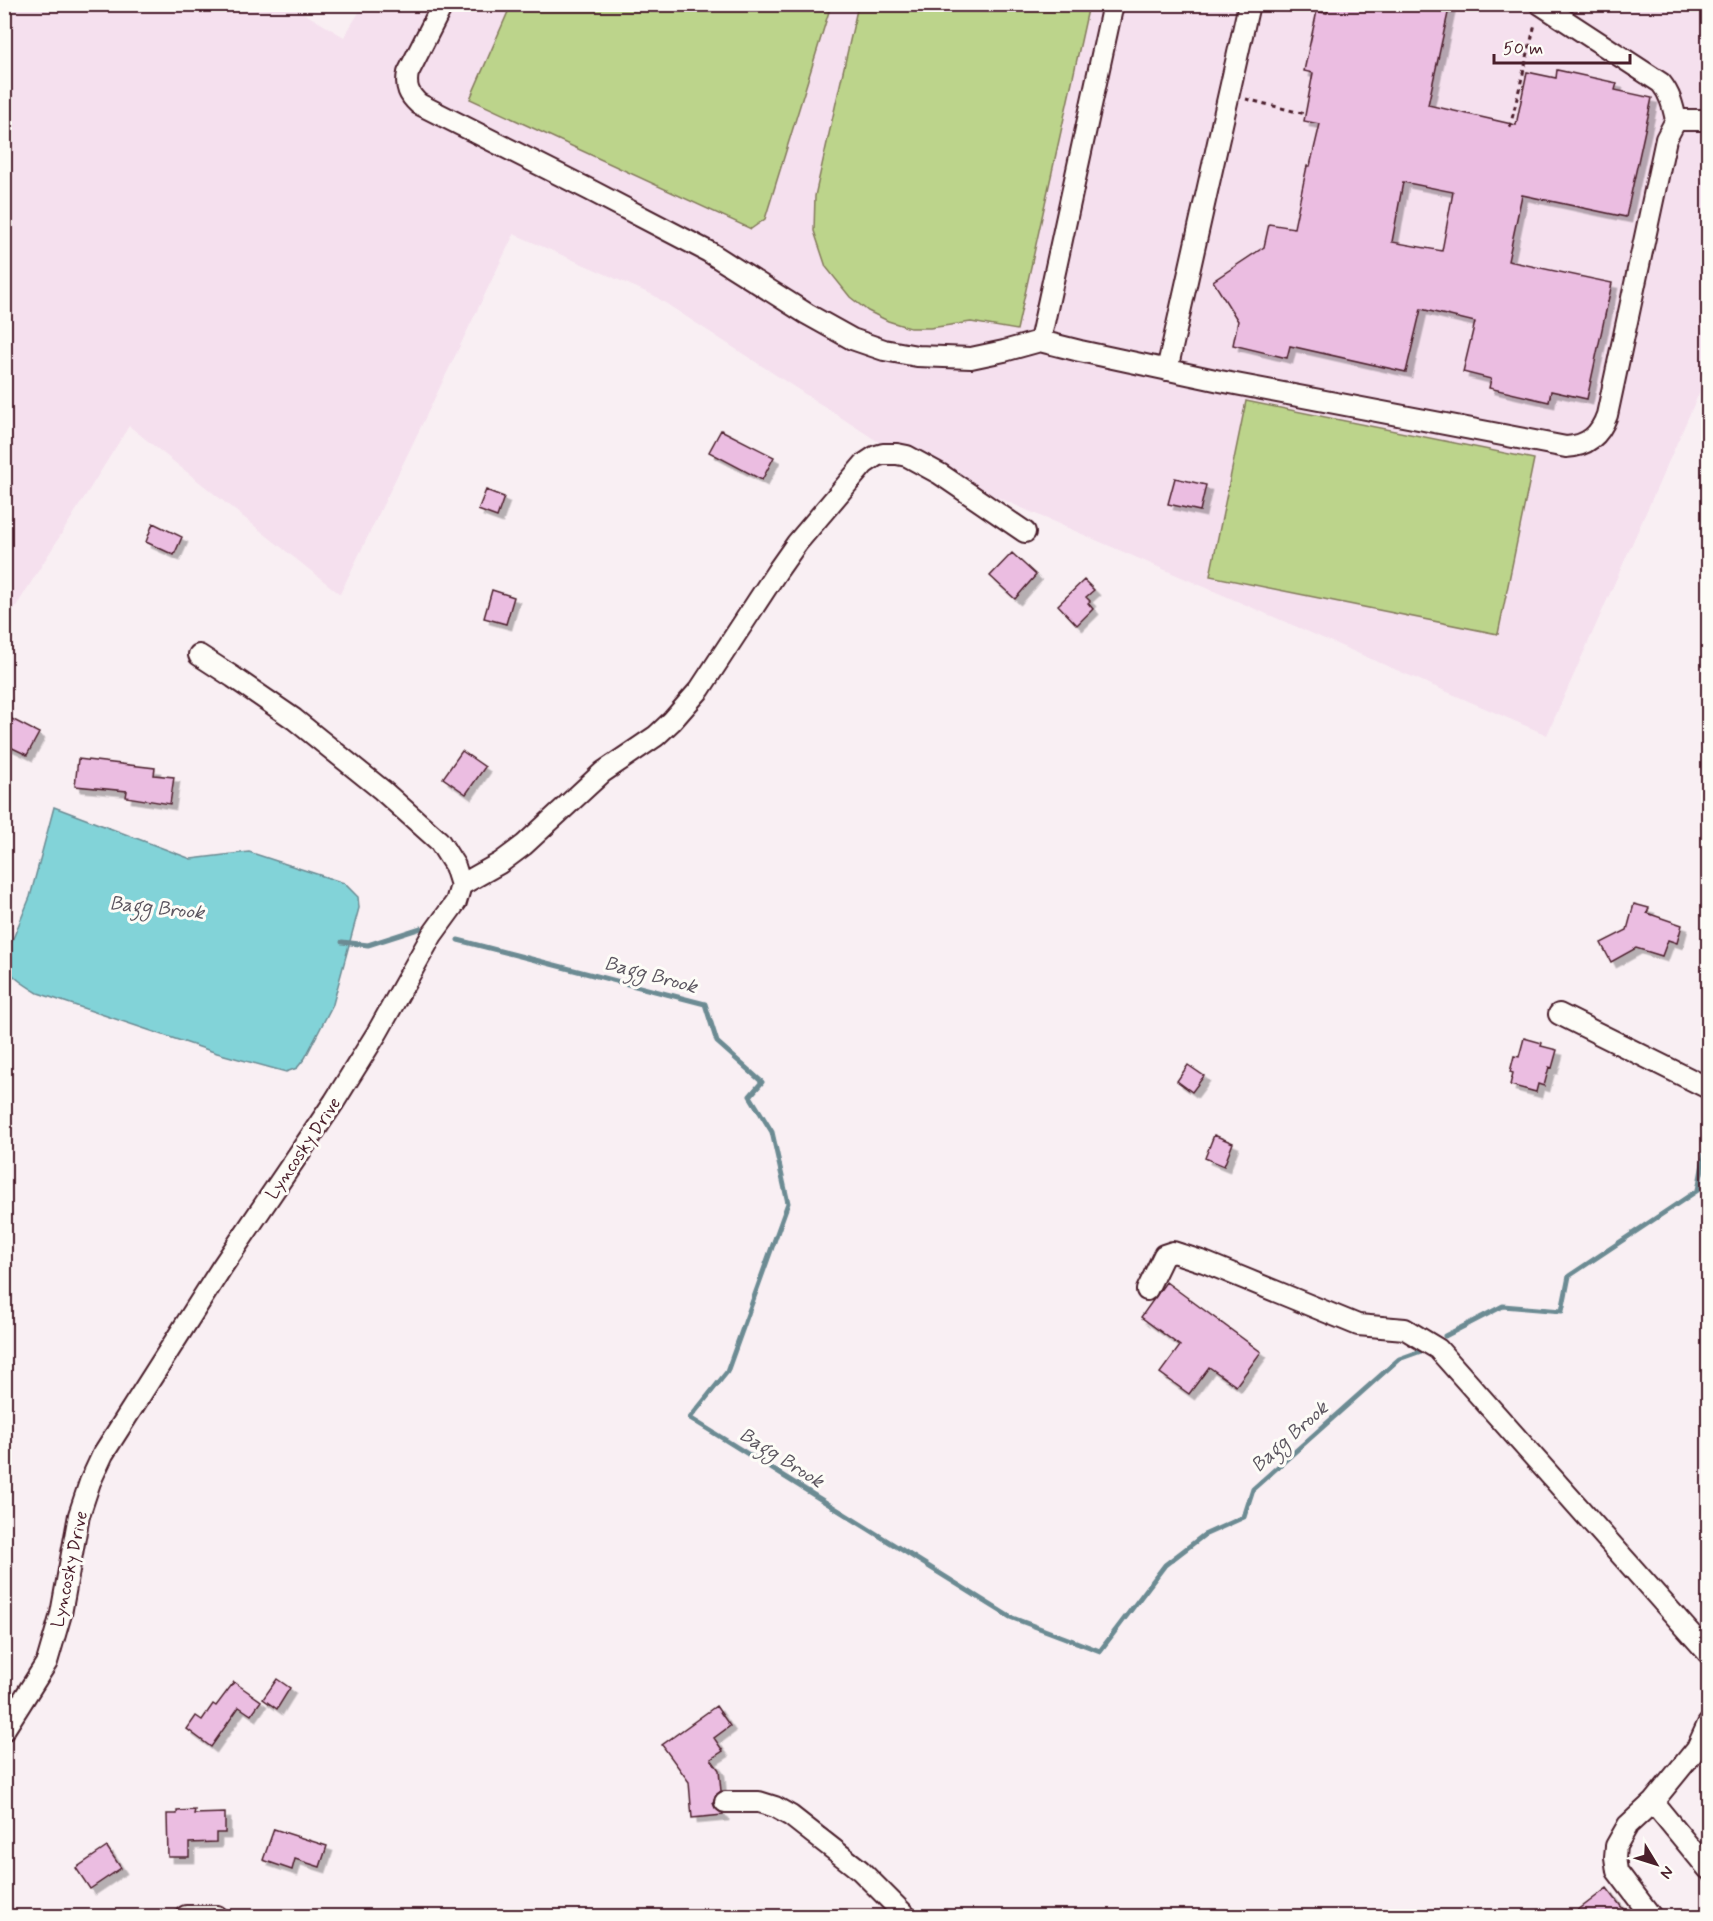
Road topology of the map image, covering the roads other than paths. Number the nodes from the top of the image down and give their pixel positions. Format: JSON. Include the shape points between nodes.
{"nodes":[{"id":1,"x":443,"y":4,"type":"edge"},
{"id":2,"x":1113,"y":4,"type":"edge"},
{"id":3,"x":1249,"y":4,"type":"edge"},
{"id":4,"x":1539,"y":10,"type":"edge"},
{"id":5,"x":1676,"y":120,"type":"junction"},
{"id":6,"x":1708,"y":120,"type":"edge"},
{"id":7,"x":1040,"y":341,"type":"junction"},
{"id":8,"x":1167,"y":370,"type":"junction"},
{"id":9,"x":1025,"y":532,"type":"dead end"},
{"id":10,"x":198,"y":655,"type":"dead end"},
{"id":11,"x":461,"y":885,"type":"junction"},
{"id":12,"x":1560,"y":1014,"type":"dead end"},
{"id":13,"x":1708,"y":1088,"type":"edge"},
{"id":14,"x":1147,"y":1290,"type":"dead end"},
{"id":15,"x":1708,"y":1653,"type":"edge"},
{"id":16,"x":1708,"y":1724,"type":"edge"},
{"id":17,"x":4,"y":1730,"type":"edge"},
{"id":18,"x":725,"y":1802,"type":"dead end"},
{"id":19,"x":1653,"y":1802,"type":"junction"},
{"id":20,"x":1708,"y":1869,"type":"edge"},
{"id":21,"x":186,"y":1917,"type":"edge"},
{"id":22,"x":216,"y":1917,"type":"edge"},
{"id":23,"x":906,"y":1917,"type":"edge"},
{"id":24,"x":1651,"y":1917,"type":"edge"}],
"edges":[{"from":1,"to":7,"type":"street","via":[[406,82],[413,99],[429,110],[709,252],[852,339],[884,350],[943,357],[970,357]]},
{"from":2,"to":7,"type":"street"},
{"from":3,"to":8,"type":"street"},
{"from":4,"to":5,"type":"street","via":[[1661,83],[1672,101]]},
{"from":5,"to":6,"type":"street"},
{"from":5,"to":8,"type":"street","via":[[1666,139],[1607,415],[1601,430],[1589,441],[1566,447]]},
{"from":7,"to":8,"type":"street"},
{"from":9,"to":11,"type":"street","via":[[917,461],[897,454],[876,456],[864,464],[797,543],[709,675],[672,721],[603,772],[524,845]]},
{"from":10,"to":11,"type":"street","via":[[294,719],[382,790],[439,842],[455,866]]},
{"from":11,"to":17,"type":"street","name":"Lyncosky Drive","via":[[456,902],[432,935],[334,1102],[222,1267],[103,1454],[79,1515],[61,1614],[47,1662]]},
{"from":12,"to":13,"type":"street"},
{"from":14,"to":15,"type":"street","via":[[1164,1255],[1173,1252],[1358,1325],[1405,1329],[1438,1349]]},
{"from":16,"to":19,"type":"street","via":[[1697,1748]]},
{"from":18,"to":23,"type":"street","via":[[759,1802],[791,1816],[860,1870]]},
{"from":19,"to":20,"type":"street"},
{"from":19,"to":24,"type":"street","via":[[1628,1825],[1616,1846],[1615,1857],[1617,1871]]},
{"from":21,"to":22,"type":"street"}]}
